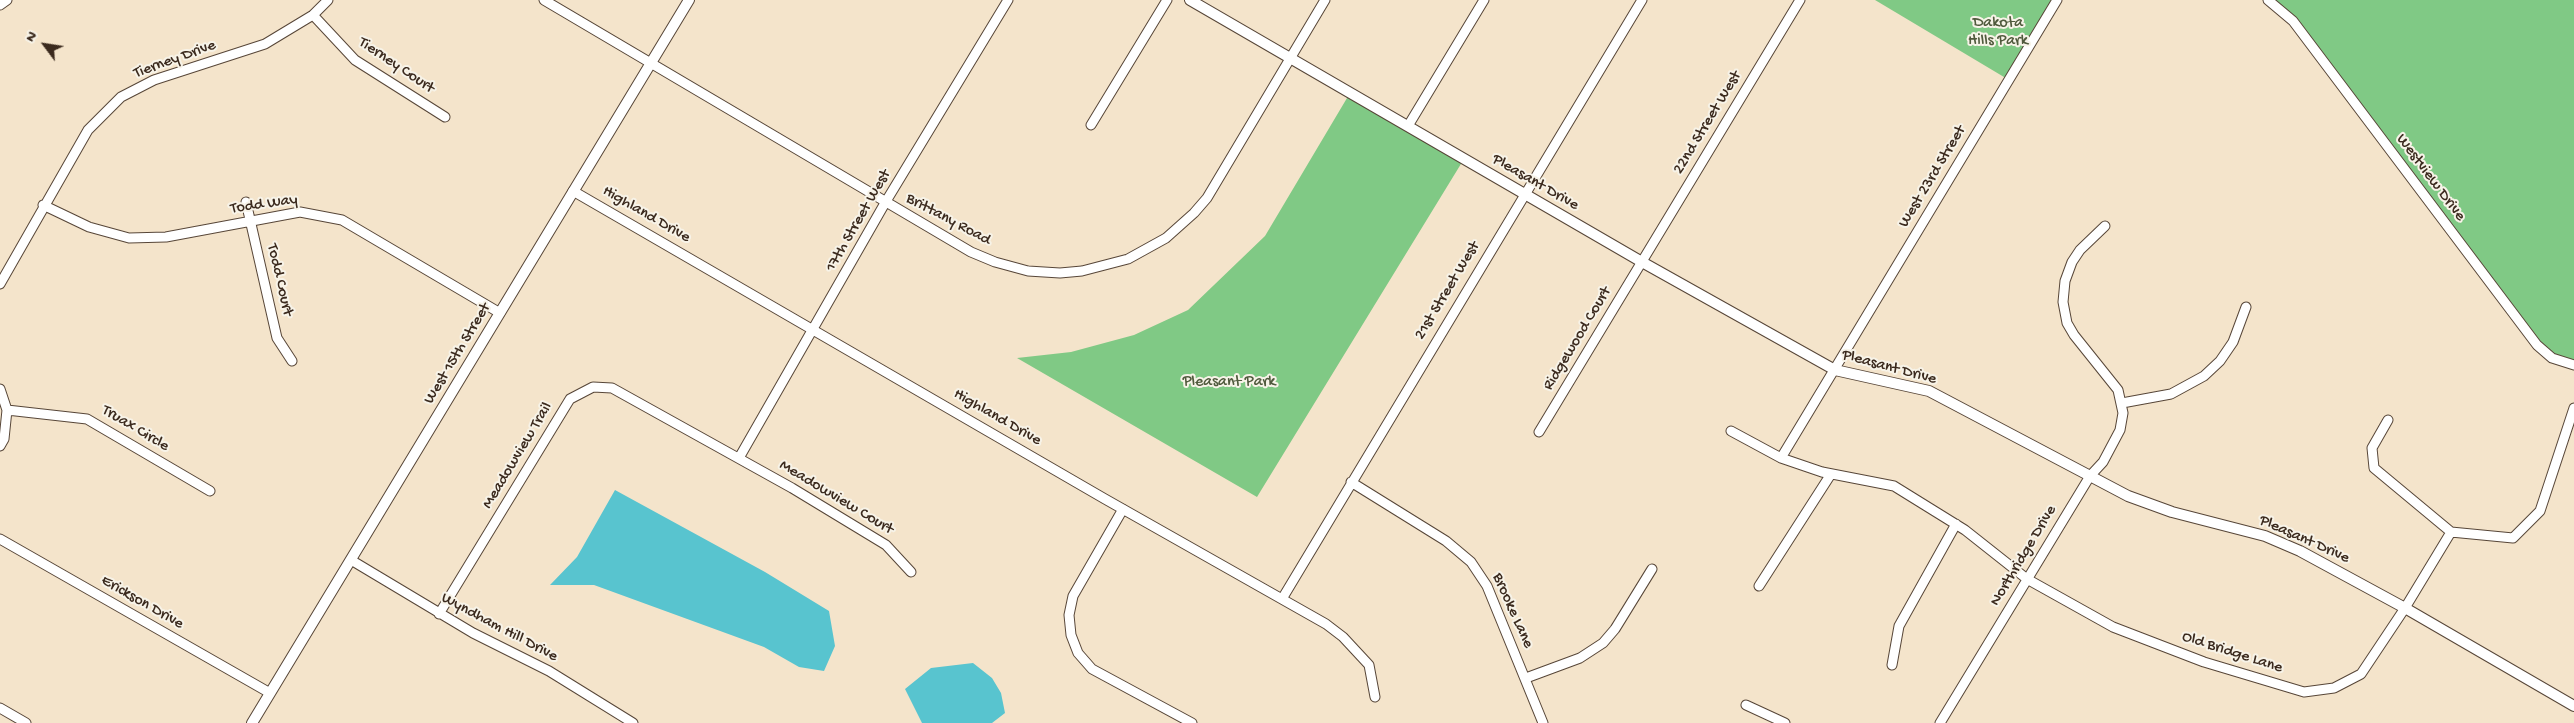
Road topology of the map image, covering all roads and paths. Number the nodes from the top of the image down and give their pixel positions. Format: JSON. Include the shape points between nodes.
{"nodes":[{"id":1,"x":7,"y":0,"type":"edge"},
{"id":2,"x":328,"y":0,"type":"edge"},
{"id":3,"x":544,"y":0,"type":"edge"},
{"id":4,"x":689,"y":0,"type":"edge"},
{"id":5,"x":1008,"y":0,"type":"edge"},
{"id":6,"x":1167,"y":0,"type":"edge"},
{"id":7,"x":1190,"y":0,"type":"edge"},
{"id":8,"x":1325,"y":0,"type":"edge"},
{"id":9,"x":1484,"y":0,"type":"edge"},
{"id":10,"x":1642,"y":0,"type":"edge"},
{"id":11,"x":1800,"y":0,"type":"edge"},
{"id":12,"x":2057,"y":0,"type":"edge"},
{"id":13,"x":2268,"y":0,"type":"edge"},
{"id":14,"x":0,"y":6,"type":"edge"},
{"id":15,"x":313,"y":15,"type":"junction"},
{"id":16,"x":1290,"y":58,"type":"junction"},
{"id":17,"x":650,"y":64,"type":"junction"},
{"id":18,"x":445,"y":117,"type":"dead end"},
{"id":19,"x":1091,"y":125,"type":"dead end"},
{"id":20,"x":1408,"y":126,"type":"junction"},
{"id":21,"x":573,"y":191,"type":"junction"},
{"id":22,"x":1524,"y":194,"type":"junction"},
{"id":23,"x":246,"y":202,"type":"dead end"},
{"id":24,"x":885,"y":203,"type":"junction"},
{"id":25,"x":43,"y":205,"type":"junction"},
{"id":26,"x":249,"y":220,"type":"junction"},
{"id":27,"x":2105,"y":226,"type":"dead end"},
{"id":28,"x":1642,"y":262,"type":"junction"},
{"id":29,"x":0,"y":284,"type":"edge"},
{"id":30,"x":2246,"y":307,"type":"dead end"},
{"id":31,"x":500,"y":313,"type":"junction"},
{"id":32,"x":815,"y":329,"type":"junction"},
{"id":33,"x":292,"y":361,"type":"dead end"},
{"id":34,"x":2574,"y":365,"type":"edge"},
{"id":35,"x":1834,"y":370,"type":"junction"},
{"id":36,"x":0,"y":389,"type":"edge"},
{"id":37,"x":2122,"y":403,"type":"junction"},
{"id":38,"x":2574,"y":408,"type":"edge"},
{"id":39,"x":7,"y":410,"type":"junction"},
{"id":40,"x":2388,"y":420,"type":"dead end"},
{"id":41,"x":1731,"y":431,"type":"dead end"},
{"id":42,"x":1539,"y":432,"type":"dead end"},
{"id":43,"x":0,"y":446,"type":"edge"},
{"id":44,"x":739,"y":458,"type":"junction"},
{"id":45,"x":1781,"y":458,"type":"junction"},
{"id":46,"x":1831,"y":474,"type":"junction"},
{"id":47,"x":2090,"y":476,"type":"junction"},
{"id":48,"x":1352,"y":482,"type":"junction"},
{"id":49,"x":210,"y":491,"type":"dead end"},
{"id":50,"x":1123,"y":509,"type":"junction"},
{"id":51,"x":1956,"y":524,"type":"junction"},
{"id":52,"x":2451,"y":532,"type":"junction"},
{"id":53,"x":0,"y":539,"type":"edge"},
{"id":54,"x":351,"y":560,"type":"junction"},
{"id":55,"x":1652,"y":569,"type":"dead end"},
{"id":56,"x":911,"y":572,"type":"dead end"},
{"id":57,"x":2027,"y":579,"type":"junction"},
{"id":58,"x":1759,"y":586,"type":"dead end"},
{"id":59,"x":1282,"y":599,"type":"junction"},
{"id":60,"x":2405,"y":608,"type":"junction"},
{"id":61,"x":439,"y":614,"type":"junction"},
{"id":62,"x":1892,"y":665,"type":"dead end"},
{"id":63,"x":1526,"y":678,"type":"junction"},
{"id":64,"x":270,"y":693,"type":"junction"},
{"id":65,"x":1375,"y":697,"type":"dead end"},
{"id":66,"x":1746,"y":705,"type":"dead end"},
{"id":67,"x":2574,"y":706,"type":"edge"},
{"id":68,"x":0,"y":708,"type":"edge"},
{"id":69,"x":26,"y":723,"type":"edge"},
{"id":70,"x":252,"y":723,"type":"edge"},
{"id":71,"x":633,"y":723,"type":"edge"},
{"id":72,"x":1192,"y":723,"type":"edge"},
{"id":73,"x":1543,"y":723,"type":"edge"},
{"id":74,"x":1785,"y":723,"type":"edge"},
{"id":75,"x":1940,"y":723,"type":"edge"}],
"edges":[{"from":1,"to":14,"type":"street"},
{"from":2,"to":15,"type":"street","name":"Tierney Drive"},
{"from":3,"to":17,"type":"street","name":"Brittany Road"},
{"from":4,"to":17,"type":"street","name":"West 15th Street"},
{"from":5,"to":24,"type":"street","name":"17th Street West"},
{"from":6,"to":19,"type":"street"},
{"from":7,"to":16,"type":"street","name":"Pleasant Drive"},
{"from":8,"to":16,"type":"street","name":"Brittany Road"},
{"from":9,"to":20,"type":"street"},
{"from":10,"to":22,"type":"street","name":"21st Street West"},
{"from":11,"to":28,"type":"street","name":"22nd Street West"},
{"from":12,"to":35,"type":"street","name":"West 23rd Street"},
{"from":13,"to":34,"type":"street","name":"Westview Drive","via":[[2293,21],[2537,346],[2552,358]]},
{"from":15,"to":18,"type":"street","name":"Tierney Court","via":[[355,60]]},
{"from":15,"to":25,"type":"street","name":"Tierney Drive","via":[[265,44],[154,80],[121,97],[88,130]]},
{"from":16,"to":20,"type":"street","name":"Pleasant Drive"},
{"from":16,"to":24,"type":"street","name":"Brittany Road","via":[[1207,198],[1179,228],[1148,250],[1128,259],[1082,271],[1022,270],[972,252]]},
{"from":17,"to":21,"type":"street","name":"West 15th Street"},
{"from":17,"to":24,"type":"street","name":"Brittany Road"},
{"from":20,"to":22,"type":"street","name":"Pleasant Drive"},
{"from":21,"to":31,"type":"street","name":"West 15th Street"},
{"from":21,"to":32,"type":"street","name":"Highland Drive"},
{"from":22,"to":28,"type":"street","name":"Pleasant Drive"},
{"from":22,"to":48,"type":"street","name":"21st Street West"},
{"from":23,"to":26,"type":"street","name":"Todd Court"},
{"from":24,"to":32,"type":"street","name":"17th Street West"},
{"from":25,"to":26,"type":"street","name":"Todd Way","via":[[89,227],[129,238],[166,237]]},
{"from":25,"to":29,"type":"street","name":"Tierney Drive"},
{"from":26,"to":31,"type":"street","name":"Todd Way","via":[[300,212],[342,220]]},
{"from":26,"to":33,"type":"street","name":"Todd Court","via":[[277,338]]},
{"from":27,"to":37,"type":"street","via":[[2072,262],[2065,281],[2063,302],[2065,316],[2074,335],[2115,384]]},
{"from":28,"to":35,"type":"street","name":"Pleasant Drive"},
{"from":28,"to":42,"type":"street","name":"Ridgewood Court"},
{"from":30,"to":37,"type":"street","via":[[2233,342],[2204,376],[2171,394]]},
{"from":31,"to":54,"type":"street","name":"West 15th Street"},
{"from":32,"to":44,"type":"street","name":"17th Street West"},
{"from":32,"to":50,"type":"street","name":"Highland Drive"},
{"from":35,"to":45,"type":"street","name":"West 23rd Street"},
{"from":35,"to":47,"type":"street","name":"Pleasant Drive","via":[[1929,391]]},
{"from":36,"to":39,"type":"street"},
{"from":37,"to":47,"type":"street","name":"Northridge Drive","via":[[2120,430],[2103,462]]},
{"from":38,"to":52,"type":"street","via":[[2540,511],[2513,538]]},
{"from":39,"to":43,"type":"street","via":[[4,439]]},
{"from":39,"to":49,"type":"street","name":"Truax Circle","via":[[87,419]]},
{"from":40,"to":52,"type":"street","via":[[2372,448],[2374,468]]},
{"from":41,"to":45,"type":"street","name":"Old Bridge Lane"},
{"from":44,"to":56,"type":"street","name":"Meadowview Court","via":[[886,545]]},
{"from":44,"to":61,"type":"street","name":"Meadowview Trail","via":[[612,388],[592,387],[570,399]]},
{"from":45,"to":46,"type":"street","name":"Old Bridge Lane"},
{"from":46,"to":51,"type":"street","name":"Old Bridge Lane","via":[[1894,486]]},
{"from":46,"to":58,"type":"street"},
{"from":47,"to":57,"type":"street","name":"Northridge Drive"},
{"from":47,"to":60,"type":"street","name":"Pleasant Drive","via":[[2128,496],[2172,512],[2265,536],[2300,551]]},
{"from":48,"to":59,"type":"street","name":"21st Street West"},
{"from":48,"to":63,"type":"street","name":"Brooke Lane","via":[[1446,540],[1471,562],[1487,586]]},
{"from":50,"to":59,"type":"street","name":"Highland Drive"},
{"from":50,"to":72,"type":"street","via":[[1073,596],[1069,615],[1071,635],[1078,652],[1098,673]]},
{"from":51,"to":57,"type":"street","name":"Old Bridge Lane"},
{"from":51,"to":62,"type":"street","via":[[1899,626]]},
{"from":52,"to":60,"type":"street","name":"Old Bridge Lane"},
{"from":53,"to":64,"type":"street","name":"Erickson Drive"},
{"from":54,"to":61,"type":"street","name":"Wyndham Hill Drive"},
{"from":54,"to":64,"type":"street","name":"West 15th Street"},
{"from":55,"to":63,"type":"street","via":[[1603,643],[1580,658]]},
{"from":57,"to":60,"type":"street","name":"Old Bridge Lane","via":[[2113,627],[2204,662],[2304,692],[2334,688],[2361,674]]},
{"from":57,"to":75,"type":"street","name":"Northridge Drive"},
{"from":59,"to":65,"type":"street","name":"Highland Drive","via":[[1326,624],[1358,651],[1369,665]]},
{"from":60,"to":67,"type":"street","name":"Pleasant Drive"},
{"from":61,"to":71,"type":"street","name":"Wyndham Hill Drive","via":[[473,634],[530,660]]},
{"from":63,"to":73,"type":"street","name":"Brooke Lane"},
{"from":64,"to":70,"type":"street","name":"West 15th Street"},
{"from":66,"to":74,"type":"street"},
{"from":68,"to":69,"type":"street"}]}
